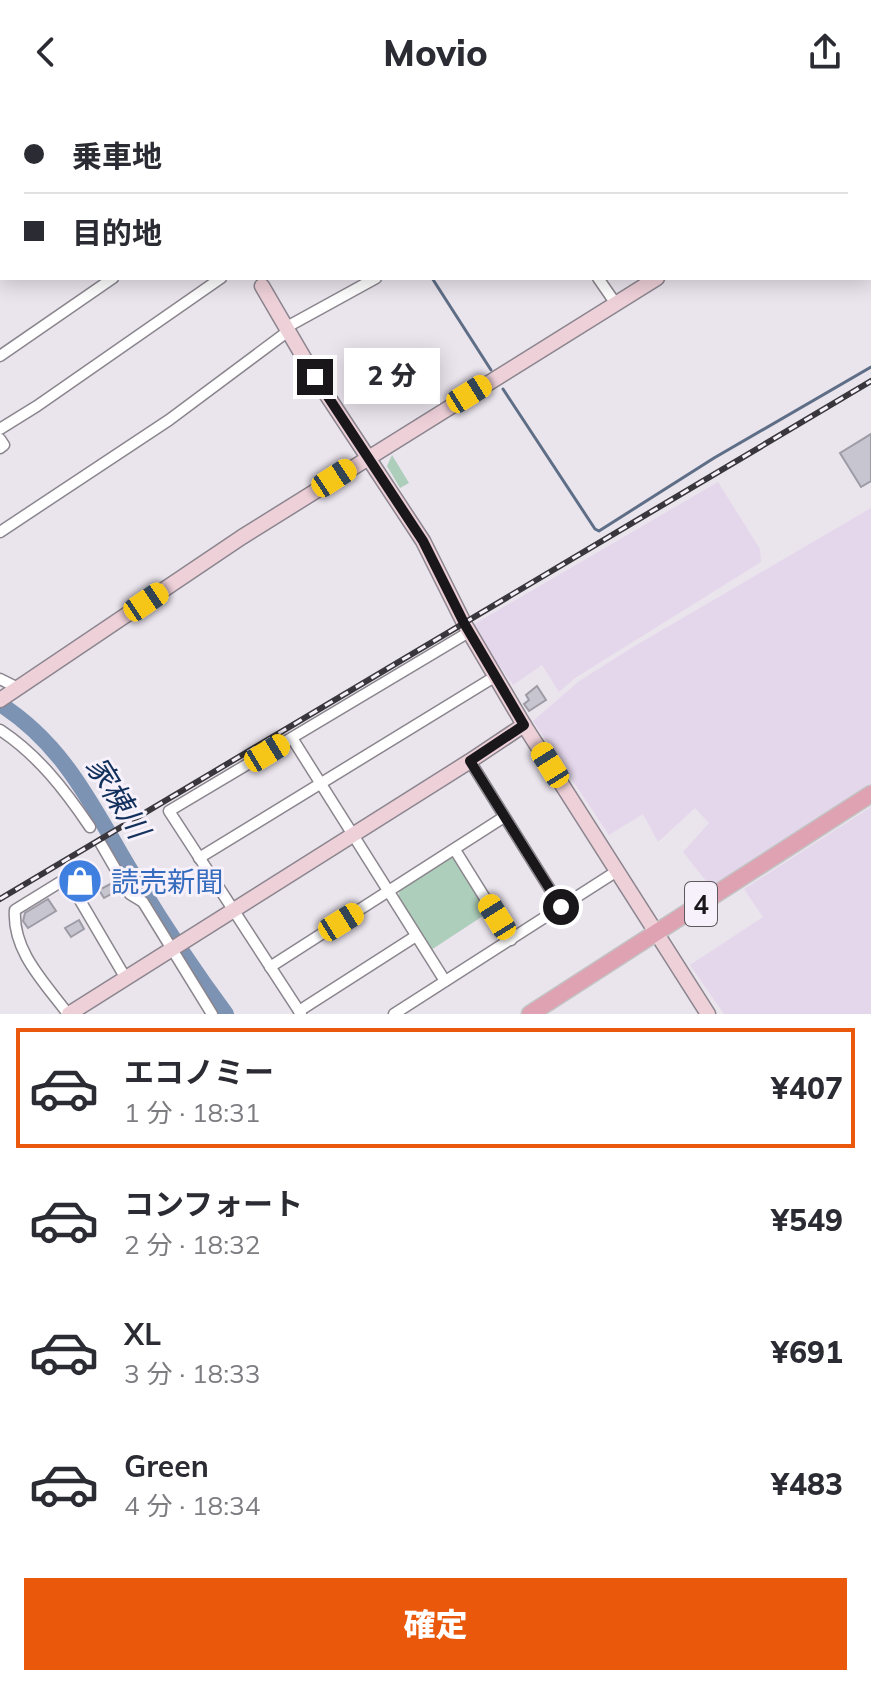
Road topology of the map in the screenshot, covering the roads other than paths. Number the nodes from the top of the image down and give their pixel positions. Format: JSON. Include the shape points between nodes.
{"nodes":[{"id":1,"x":110,"y":280,"type":"edge"},
{"id":2,"x":218,"y":280,"type":"edge"},
{"id":3,"x":373,"y":280,"type":"edge"},
{"id":4,"x":599,"y":280,"type":"edge"},
{"id":5,"x":654,"y":280,"type":"edge"},
{"id":6,"x":260,"y":282,"type":"edge"},
{"id":7,"x":616,"y":304,"type":"junction"},
{"id":8,"x":286,"y":330,"type":"junction"},
{"id":9,"x":0,"y":356,"type":"edge"},
{"id":10,"x":0,"y":429,"type":"edge"},
{"id":11,"x":0,"y":439,"type":"edge"},
{"id":12,"x":0,"y":448,"type":"edge"},
{"id":13,"x":367,"y":457,"type":"junction"},
{"id":14,"x":0,"y":532,"type":"edge"},
{"id":15,"x":469,"y":632,"type":"junction"},
{"id":16,"x":496,"y":676,"type":"junction"},
{"id":17,"x":0,"y":679,"type":"edge"},
{"id":18,"x":16,"y":690,"type":"junction"},
{"id":19,"x":0,"y":700,"type":"edge"},
{"id":20,"x":524,"y":725,"type":"junction"},
{"id":21,"x":0,"y":730,"type":"edge"},
{"id":22,"x":292,"y":738,"type":"junction"},
{"id":23,"x":470,"y":761,"type":"junction"},
{"id":24,"x":320,"y":784,"type":"junction"},
{"id":25,"x":871,"y":794,"type":"edge"},
{"id":26,"x":504,"y":817,"type":"junction"},
{"id":27,"x":90,"y":827,"type":"dead end"},
{"id":28,"x":353,"y":834,"type":"junction"},
{"id":29,"x":101,"y":844,"type":"dead end"},
{"id":30,"x":455,"y":850,"type":"junction"},
{"id":31,"x":199,"y":858,"type":"junction"},
{"id":32,"x":617,"y":871,"type":"junction"},
{"id":33,"x":388,"y":891,"type":"junction"},
{"id":34,"x":561,"y":907,"type":"junction"},
{"id":35,"x":234,"y":910,"type":"junction"},
{"id":36,"x":655,"y":933,"type":"junction"},
{"id":37,"x":416,"y":936,"type":"junction"},
{"id":38,"x":511,"y":940,"type":"junction"},
{"id":39,"x":173,"y":948,"type":"junction"},
{"id":40,"x":270,"y":967,"type":"junction"},
{"id":41,"x":125,"y":977,"type":"junction"},
{"id":42,"x":445,"y":981,"type":"junction"},
{"id":43,"x":300,"y":1012,"type":"edge"},
{"id":44,"x":69,"y":1014,"type":"edge"},
{"id":45,"x":212,"y":1014,"type":"edge"},
{"id":46,"x":394,"y":1014,"type":"edge"},
{"id":47,"x":530,"y":1014,"type":"edge"},
{"id":48,"x":706,"y":1014,"type":"edge"}],
"edges":[{"from":1,"to":9,"type":"street"},
{"from":2,"to":10,"type":"street"},
{"from":3,"to":8,"type":"street"},
{"from":4,"to":7,"type":"street"},
{"from":5,"to":7,"type":"street"},
{"from":6,"to":8,"type":"street"},
{"from":7,"to":13,"type":"street"},
{"from":8,"to":13,"type":"street"},
{"from":8,"to":14,"type":"street","via":[[169,420]]},
{"from":11,"to":12,"type":"street"},
{"from":13,"to":15,"type":"street","via":[[423,541]]},
{"from":13,"to":18,"type":"street"},
{"from":15,"to":16,"type":"street"},
{"from":15,"to":22,"type":"street"},
{"from":16,"to":20,"type":"street"},
{"from":16,"to":24,"type":"street"},
{"from":17,"to":18,"type":"street"},
{"from":18,"to":19,"type":"street"},
{"from":20,"to":23,"type":"street"},
{"from":20,"to":32,"type":"street"},
{"from":21,"to":27,"type":"street","via":[[46,769]]},
{"from":22,"to":24,"type":"street"},
{"from":22,"to":31,"type":"street","via":[[169,811]]},
{"from":23,"to":26,"type":"street"},
{"from":23,"to":28,"type":"street"},
{"from":24,"to":28,"type":"street"},
{"from":24,"to":31,"type":"street"},
{"from":25,"to":36,"type":"main road","number":"4"},
{"from":26,"to":30,"type":"street"},
{"from":26,"to":34,"type":"street"},
{"from":28,"to":33,"type":"street"},
{"from":28,"to":35,"type":"street"},
{"from":29,"to":39,"type":"street","via":[[130,894],[143,902]]},
{"from":30,"to":33,"type":"street"},
{"from":30,"to":38,"type":"street"},
{"from":31,"to":35,"type":"street"},
{"from":32,"to":34,"type":"street"},
{"from":32,"to":36,"type":"street"},
{"from":33,"to":37,"type":"street"},
{"from":33,"to":40,"type":"street"},
{"from":34,"to":38,"type":"street"},
{"from":35,"to":39,"type":"street"},
{"from":35,"to":40,"type":"street"},
{"from":36,"to":47,"type":"main road","number":"4"},
{"from":36,"to":48,"type":"street"},
{"from":37,"to":42,"type":"street"},
{"from":37,"to":43,"type":"street"},
{"from":38,"to":42,"type":"street"},
{"from":39,"to":41,"type":"street"},
{"from":39,"to":45,"type":"street"},
{"from":40,"to":43,"type":"street"},
{"from":41,"to":44,"type":"street"},
{"from":41,"to":44,"type":"street","via":[[71,885],[62,881],[15,910],[15,934]]},
{"from":42,"to":46,"type":"street"}]}
